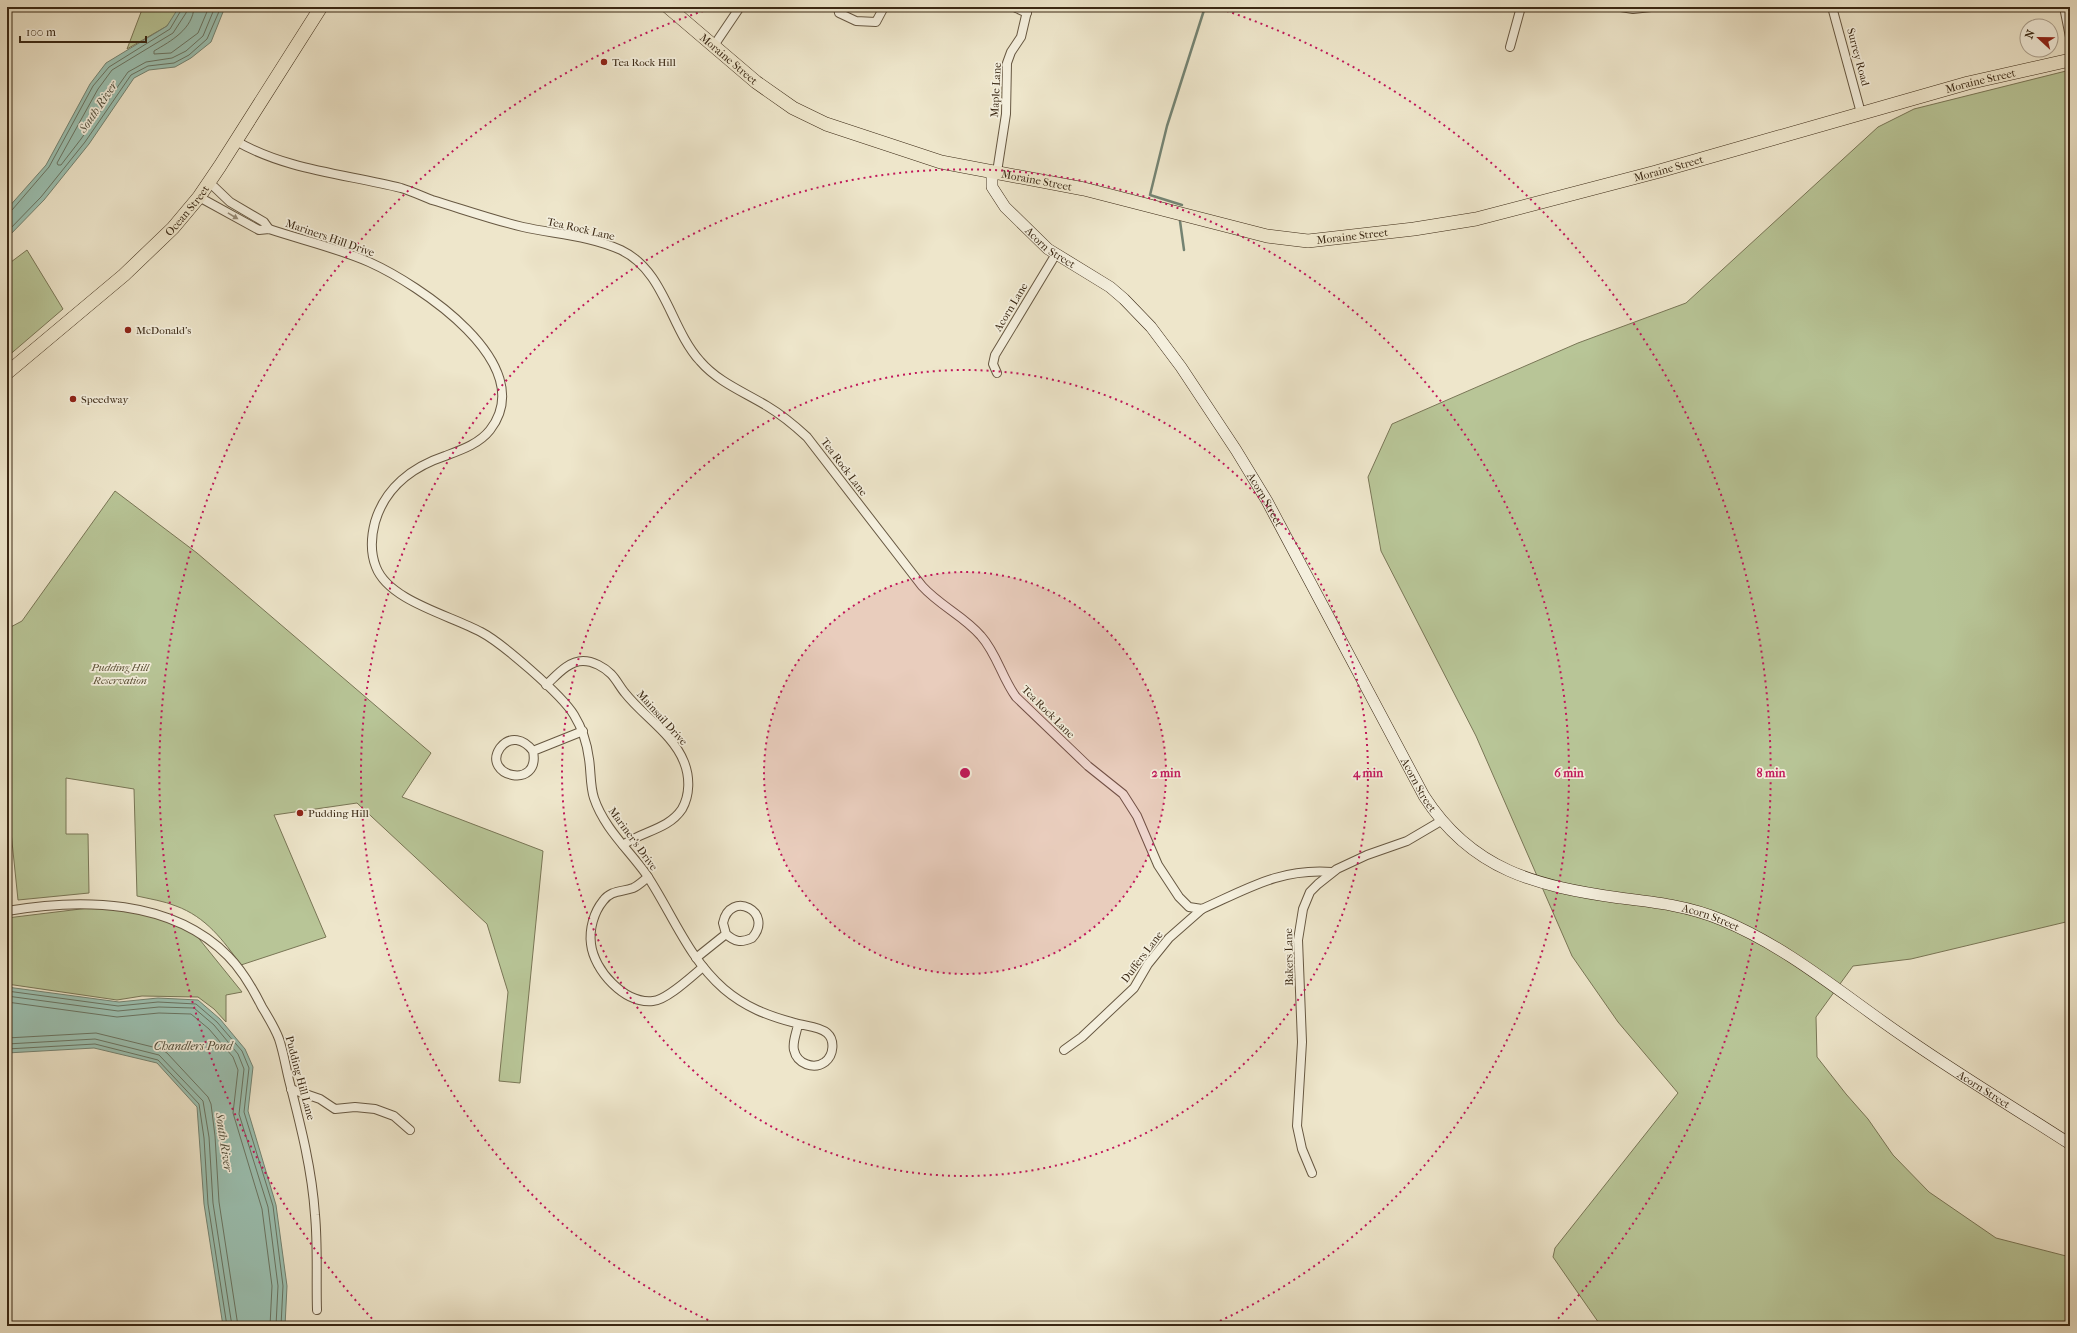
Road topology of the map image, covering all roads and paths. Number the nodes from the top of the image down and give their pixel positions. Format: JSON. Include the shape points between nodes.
{"nodes":[{"id":1,"x":320,"y":7,"type":"edge"},
{"id":2,"x":668,"y":7,"type":"edge"},
{"id":3,"x":740,"y":7,"type":"edge"},
{"id":4,"x":838,"y":7,"type":"edge"},
{"id":5,"x":884,"y":7,"type":"edge"},
{"id":6,"x":1014,"y":7,"type":"edge"},
{"id":7,"x":1521,"y":7,"type":"edge"},
{"id":8,"x":1621,"y":7,"type":"edge"},
{"id":9,"x":1651,"y":7,"type":"edge"},
{"id":10,"x":1832,"y":7,"type":"edge"},
{"id":11,"x":2064,"y":7,"type":"edge"},
{"id":12,"x":1027,"y":10,"type":"edge"},
{"id":13,"x":2070,"y":37,"type":"edge"},
{"id":14,"x":713,"y":47,"type":"junction"},
{"id":15,"x":1510,"y":47,"type":"dead end"},
{"id":16,"x":2070,"y":60,"type":"edge"},
{"id":17,"x":1861,"y":113,"type":"junction"},
{"id":18,"x":236,"y":141,"type":"junction"},
{"id":19,"x":995,"y":172,"type":"junction"},
{"id":20,"x":209,"y":182,"type":"junction"},
{"id":21,"x":199,"y":197,"type":"junction"},
{"id":22,"x":269,"y":229,"type":"junction"},
{"id":23,"x":1056,"y":254,"type":"junction"},
{"id":24,"x":7,"y":373,"type":"edge"},
{"id":25,"x":997,"y":373,"type":"dead end"},
{"id":26,"x":402,"y":596,"type":"joint"},
{"id":27,"x":546,"y":685,"type":"junction"},
{"id":28,"x":583,"y":732,"type":"junction"},
{"id":29,"x":533,"y":751,"type":"junction"},
{"id":30,"x":1441,"y":821,"type":"junction"},
{"id":31,"x":623,"y":845,"type":"junction"},
{"id":32,"x":1332,"y":872,"type":"junction"},
{"id":33,"x":648,"y":877,"type":"junction"},
{"id":34,"x":1202,"y":909,"type":"junction"},
{"id":35,"x":7,"y":911,"type":"edge"},
{"id":36,"x":726,"y":934,"type":"junction"},
{"id":37,"x":696,"y":958,"type":"junction"},
{"id":38,"x":703,"y":967,"type":"junction"},
{"id":39,"x":798,"y":1024,"type":"junction"},
{"id":40,"x":1064,"y":1050,"type":"dead end"},
{"id":41,"x":292,"y":1089,"type":"junction"},
{"id":42,"x":410,"y":1130,"type":"dead end"},
{"id":43,"x":2070,"y":1144,"type":"edge"},
{"id":44,"x":1312,"y":1173,"type":"dead end"},
{"id":45,"x":317,"y":1310,"type":"dead end"}],
"edges":[{"from":1,"to":18,"type":"main road","name":"Ocean Street"},
{"from":2,"to":14,"type":"main road","name":"Moraine Street"},
{"from":3,"to":14,"type":"street"},
{"from":4,"to":5,"type":"street","via":[[839,13],[856,21],[876,22]]},
{"from":6,"to":12,"type":"street","name":"Maple Lane"},
{"from":7,"to":15,"type":"street"},
{"from":8,"to":9,"type":"street"},
{"from":10,"to":17,"type":"street","name":"Surrey Road"},
{"from":11,"to":13,"type":"street"},
{"from":12,"to":19,"type":"street","name":"Maple Lane","via":[[1021,37],[1007,63],[1006,114]]},
{"from":14,"to":19,"type":"main road","name":"Moraine Street","via":[[775,96],[799,112],[826,124],[941,162]]},
{"from":16,"to":17,"type":"main road","name":"Moraine Street","via":[[1968,83]]},
{"from":17,"to":19,"type":"main road","name":"Moraine Street","via":[[1656,172],[1476,219],[1308,241],[1267,236],[1084,189]]},
{"from":18,"to":20,"type":"main road","name":"Ocean Street"},
{"from":18,"to":34,"type":"street","name":"Tea Rock Lane","via":[[261,155],[281,162],[403,189],[522,226],[615,247],[629,255],[649,274],[699,361],[725,382],[788,419],[807,436],[922,586],[933,598],[971,626],[987,644],[1016,697],[1088,766],[1123,794],[1137,816],[1158,865],[1179,897],[1189,907]]},
{"from":19,"to":23,"type":"main road","name":"Acorn Street","via":[[992,187],[997,198],[1042,244]]},
{"from":20,"to":21,"type":"main road","name":"Ocean Street"},
{"from":20,"to":22,"type":"street","name":"Mariners Hill Drive","via":[[230,202],[264,222]]},
{"from":21,"to":22,"type":"street","name":"Mariners Hill Drive","one_way":true,"via":[[259,230]]},
{"from":21,"to":24,"type":"main road","name":"Ocean Street","via":[[141,260]]},
{"from":22,"to":26,"type":"street","name":"Mariners Hill Drive","via":[[362,259],[403,280],[451,315],[476,340],[495,366],[501,402],[492,427],[468,447],[430,462],[408,475],[389,493],[377,515],[372,537],[373,558],[381,577]]},
{"from":23,"to":25,"type":"street","name":"Acorn Lane","via":[[995,355],[993,364]]},
{"from":23,"to":30,"type":"main road","name":"Acorn Street","via":[[1110,287],[1124,299],[1151,327],[1181,368],[1267,501],[1407,766]]},
{"from":26,"to":27,"type":"street","name":"Mariner's Drive","via":[[482,632],[501,645]]},
{"from":27,"to":28,"type":"street","name":"Mariner's Drive","via":[[565,702]]},
{"from":27,"to":31,"type":"street","name":"Mainsail Drive","via":[[565,667],[574,663],[583,661],[603,668],[671,742],[684,761],[688,774],[688,788],[682,809],[666,825],[633,838]]},
{"from":28,"to":29,"type":"street"},
{"from":28,"to":31,"type":"street","name":"Mariner's Drive","via":[[589,754],[592,795],[606,824]]},
{"from":29,"to":29,"type":"street","via":[[528,744],[513,739],[504,743],[498,752],[497,762],[501,770],[508,775],[525,774],[532,766]]},
{"from":30,"to":32,"type":"street","name":"Bakers Lane","via":[[1407,841],[1357,859]]},
{"from":30,"to":43,"type":"main road","name":"Acorn Street","via":[[1474,851],[1495,865],[1521,876],[1570,889],[1686,909],[1720,919],[1747,932],[1791,958],[1929,1054]]},
{"from":31,"to":33,"type":"street","name":"Mariner's Drive"},
{"from":32,"to":34,"type":"street","via":[[1313,871],[1273,877]]},
{"from":32,"to":44,"type":"street","name":"Bakers Lane","via":[[1310,892],[1298,929],[1302,1042],[1297,1126],[1302,1149]]},
{"from":33,"to":37,"type":"street","name":"Mariner's Drive"},
{"from":33,"to":38,"type":"street","via":[[633,888],[611,893],[597,911],[590,933],[597,962],[612,983],[623,992],[653,1001],[662,999]]},
{"from":34,"to":40,"type":"street","name":"Duffers Lane","via":[[1169,938],[1148,964],[1134,988],[1082,1037]]},
{"from":35,"to":41,"type":"street","name":"Pudding Hill Lane","via":[[76,904],[123,907],[169,919],[205,937],[228,956],[248,980],[279,1040]]},
{"from":36,"to":36,"type":"street","via":[[738,942],[752,938],[758,928],[756,914],[744,906],[736,906],[729,910],[723,923]]},
{"from":36,"to":37,"type":"street"},
{"from":37,"to":38,"type":"street","name":"Mariner's Drive"},
{"from":38,"to":39,"type":"street","name":"Mariner's Drive","via":[[721,986],[751,1008],[768,1016]]},
{"from":39,"to":39,"type":"street","name":"Mariner's Drive","via":[[827,1033],[832,1040],[833,1049],[824,1063],[811,1066],[803,1064],[798,1058],[794,1044]]},
{"from":41,"to":42,"type":"street","via":[[320,1099],[335,1109],[375,1109],[394,1116]]},
{"from":41,"to":45,"type":"street","name":"Pudding Hill Lane","via":[[302,1126],[314,1201]]}]}
